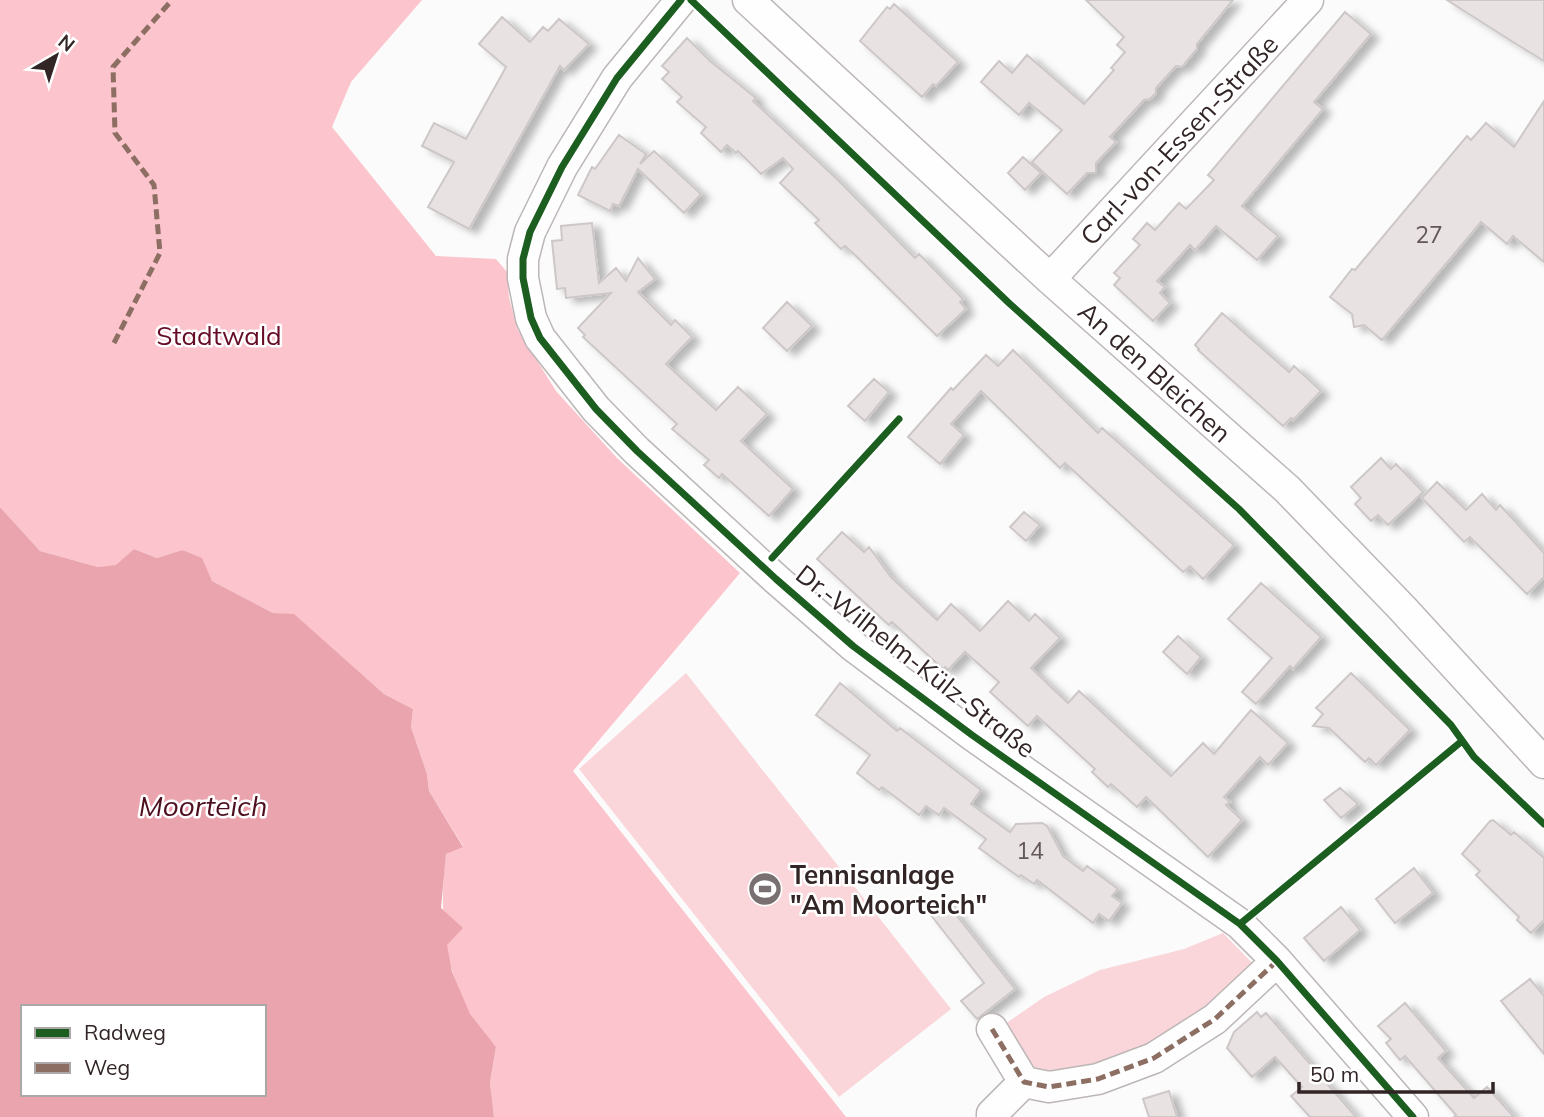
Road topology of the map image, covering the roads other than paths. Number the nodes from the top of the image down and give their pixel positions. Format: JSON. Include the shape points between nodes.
{"nodes":[{"id":1,"x":681,"y":0,"type":"edge"},
{"id":2,"x":748,"y":0,"type":"edge"},
{"id":3,"x":1308,"y":0,"type":"edge"},
{"id":4,"x":1050,"y":279,"type":"junction"},
{"id":5,"x":1544,"y":763,"type":"edge"},
{"id":6,"x":1277,"y":961,"type":"junction"},
{"id":7,"x":992,"y":1029,"type":"dead end"},
{"id":8,"x":1024,"y":1082,"type":"junction"},
{"id":9,"x":992,"y":1117,"type":"edge"},
{"id":10,"x":1413,"y":1117,"type":"edge"}],
"edges":[{"from":1,"to":6,"type":"street","name":"Dr.-Wilhelm-Külz-Straße","via":[[617,78],[562,167],[530,232],[523,278],[540,338],[596,409],[629,442],[852,646],[1240,924]]},
{"from":2,"to":4,"type":"street","name":"An den Bleichen"},
{"from":3,"to":4,"type":"street","name":"Carl-von-Essen-Straße"},
{"from":4,"to":5,"type":"street","name":"An den Bleichen","via":[[1287,489]]},
{"from":6,"to":8,"type":"street","via":[[1215,1018],[1154,1058],[1098,1079],[1049,1087]]},
{"from":6,"to":10,"type":"street","name":"Dr.-Wilhelm-Külz-Straße"},
{"from":7,"to":8,"type":"street"},
{"from":8,"to":9,"type":"street"}]}
